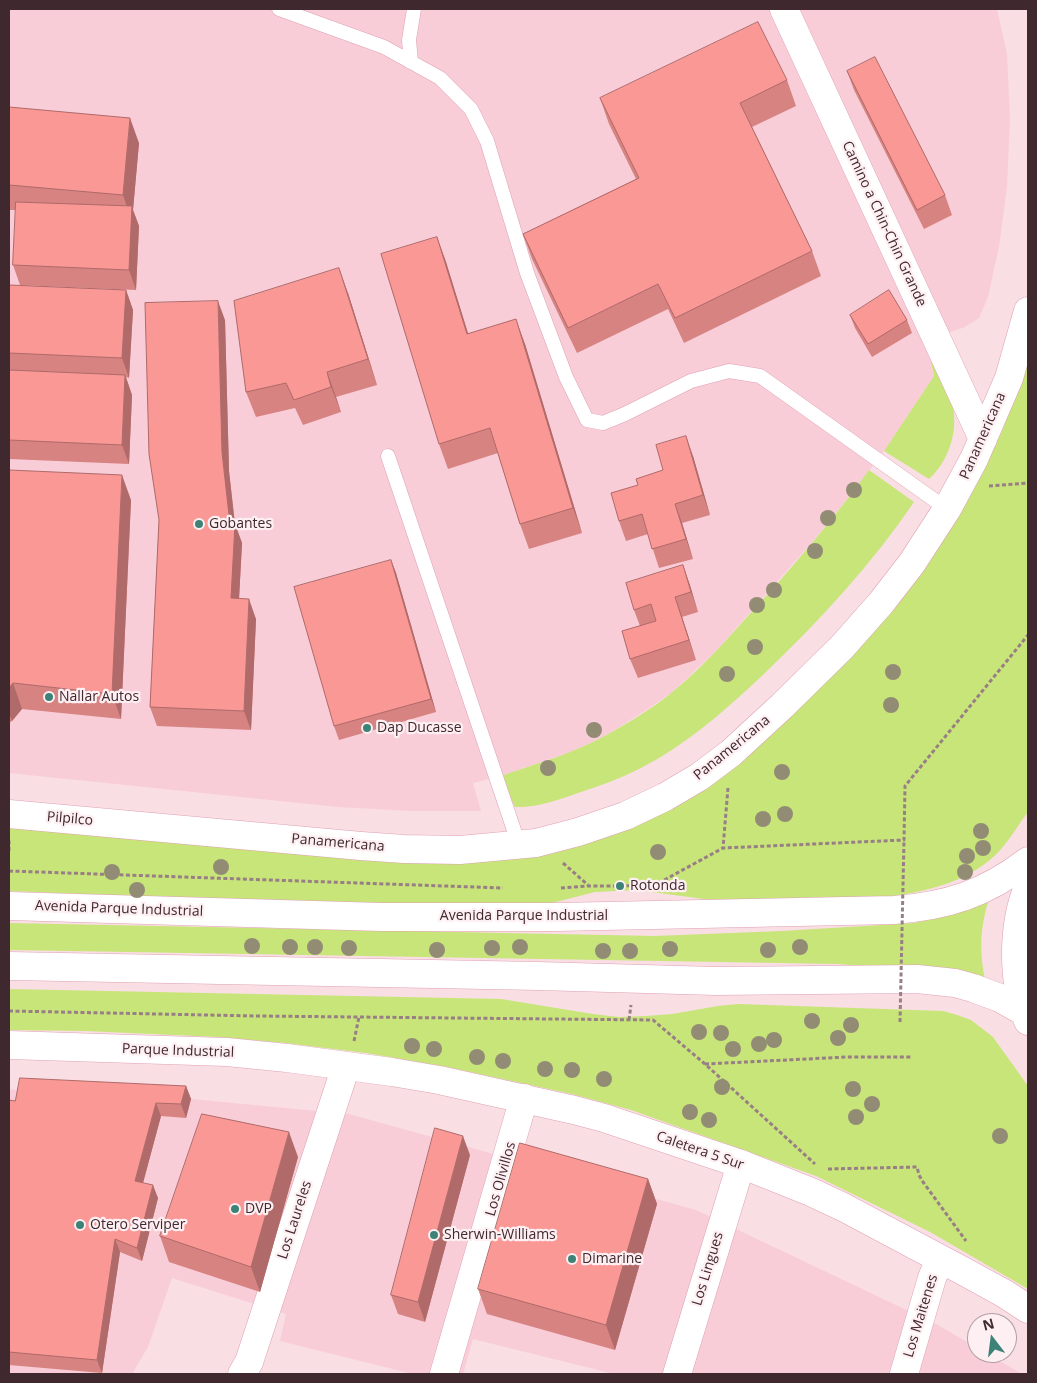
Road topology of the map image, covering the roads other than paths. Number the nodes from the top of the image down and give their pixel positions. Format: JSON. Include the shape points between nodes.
{"nodes":[{"id":1,"x":279,"y":9,"type":"edge"},
{"id":2,"x":414,"y":9,"type":"edge"},
{"id":3,"x":784,"y":9,"type":"edge"},
{"id":4,"x":411,"y":62,"type":"junction"},
{"id":5,"x":1028,"y":310,"type":"edge"},
{"id":6,"x":983,"y":439,"type":"junction"},
{"id":7,"x":388,"y":456,"type":"dead end"},
{"id":8,"x":947,"y":509,"type":"junction"},
{"id":9,"x":9,"y":814,"type":"edge"},
{"id":10,"x":130,"y":825,"type":"joint"},
{"id":11,"x":519,"y":845,"type":"junction"},
{"id":12,"x":1028,"y":861,"type":"edge"},
{"id":13,"x":1028,"y":887,"type":"edge"},
{"id":14,"x":9,"y":906,"type":"edge"},
{"id":15,"x":9,"y":966,"type":"edge"},
{"id":16,"x":1026,"y":1017,"type":"edge"},
{"id":17,"x":9,"y":1045,"type":"edge"},
{"id":18,"x":350,"y":1055,"type":"junction"},
{"id":19,"x":524,"y":1098,"type":"junction"},
{"id":20,"x":740,"y":1164,"type":"junction"},
{"id":21,"x":940,"y":1259,"type":"junction"},
{"id":22,"x":1028,"y":1309,"type":"edge"},
{"id":23,"x":242,"y":1374,"type":"edge"},
{"id":24,"x":444,"y":1374,"type":"edge"},
{"id":25,"x":677,"y":1374,"type":"edge"},
{"id":26,"x":904,"y":1374,"type":"edge"}],
"edges":[{"from":1,"to":4,"type":"lane","via":[[384,47]]},
{"from":2,"to":4,"type":"lane","via":[[409,40]]},
{"from":3,"to":6,"type":"main road","name":"Camino a Chin-Chin Grande"},
{"from":4,"to":8,"type":"lane","via":[[440,78],[471,109],[487,141],[527,273],[566,377],[587,420],[603,423],[691,381],[729,371],[760,376]]},
{"from":5,"to":6,"type":"main road","name":"Panamericana","via":[[1009,378]]},
{"from":6,"to":8,"type":"main road","name":"Panamericana"},
{"from":7,"to":11,"type":"lane"},
{"from":8,"to":11,"type":"main road","name":"Panamericana","via":[[903,576],[863,625],[731,753],[666,797],[625,816],[578,832]]},
{"from":9,"to":10,"type":"main road","name":"Pilpilco"},
{"from":10,"to":11,"type":"main road","name":"Panamericana","via":[[404,849],[460,850]]},
{"from":12,"to":14,"type":"main road","name":"Avenida Parque Industrial","via":[[989,887],[966,897],[942,904],[894,910],[557,918],[382,917]]},
{"from":13,"to":16,"type":"main road","via":[[1019,920],[1016,951],[1018,982]]},
{"from":15,"to":16,"type":"main road","via":[[716,981],[917,979],[973,988],[1000,998]]},
{"from":17,"to":18,"type":"main road","name":"Parque Industrial","via":[[227,1052],[287,1058]]},
{"from":18,"to":19,"type":"main road","name":"Caletera 5 Sur","via":[[439,1080]]},
{"from":18,"to":23,"type":"main road","name":"Los Laureles","via":[[249,1362]]},
{"from":19,"to":20,"type":"main road","name":"Caletera 5 Sur","via":[[604,1118]]},
{"from":19,"to":24,"type":"main road","name":"Los Olivillos"},
{"from":20,"to":21,"type":"main road","name":"Caletera 5 Sur","via":[[843,1207]]},
{"from":20,"to":25,"type":"main road","name":"Los Lingues"},
{"from":21,"to":22,"type":"main road","name":"Caletera 5 Sur"},
{"from":21,"to":26,"type":"main road","name":"Los Maitenes"}]}
